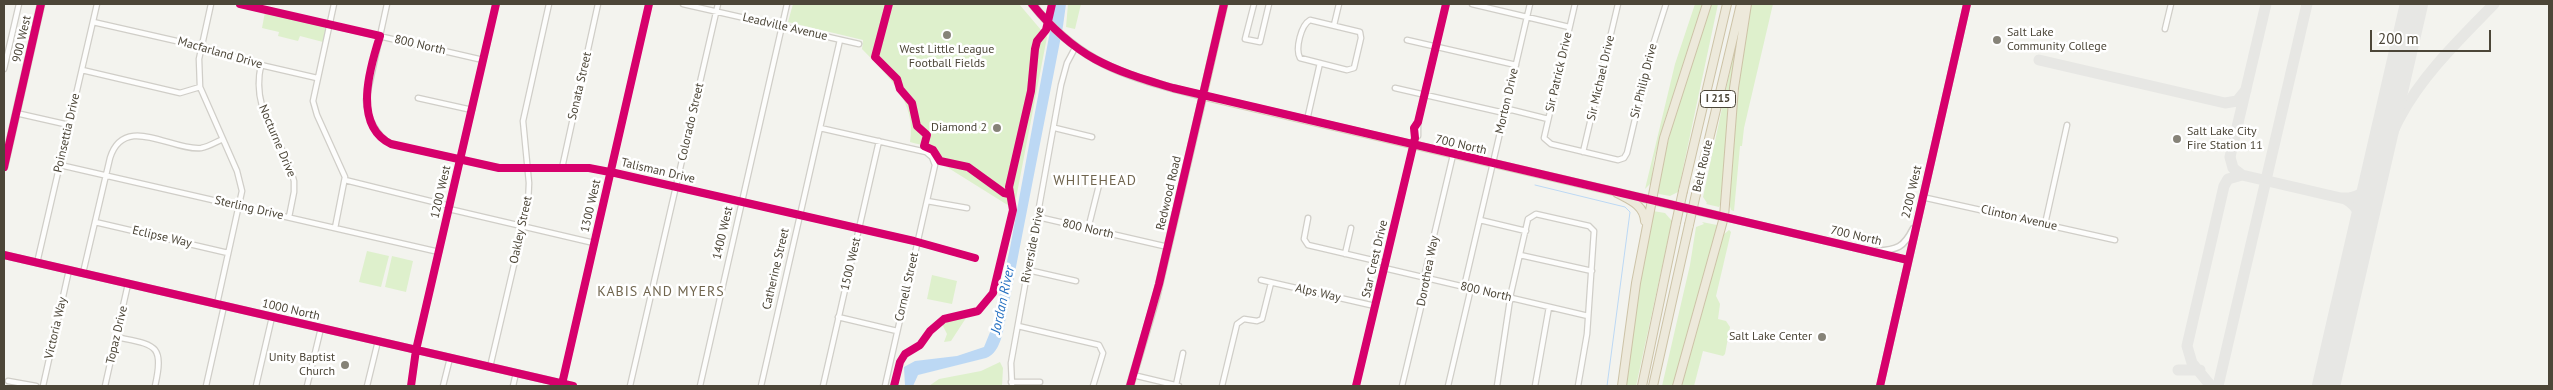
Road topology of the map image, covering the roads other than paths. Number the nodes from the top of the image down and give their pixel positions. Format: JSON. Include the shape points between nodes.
{"nodes":[{"id":1,"x":19,"y":4,"type":"edge"},
{"id":2,"x":41,"y":4,"type":"edge"},
{"id":3,"x":97,"y":4,"type":"edge"},
{"id":4,"x":211,"y":4,"type":"edge"},
{"id":5,"x":240,"y":4,"type":"edge"},
{"id":6,"x":334,"y":4,"type":"edge"},
{"id":7,"x":387,"y":4,"type":"edge"},
{"id":8,"x":496,"y":4,"type":"edge"},
{"id":9,"x":549,"y":4,"type":"edge"},
{"id":10,"x":598,"y":4,"type":"edge"},
{"id":11,"x":649,"y":4,"type":"edge"},
{"id":12,"x":683,"y":4,"type":"edge"},
{"id":13,"x":718,"y":4,"type":"edge"},
{"id":14,"x":787,"y":4,"type":"edge"},
{"id":15,"x":1032,"y":4,"type":"edge"},
{"id":16,"x":1224,"y":4,"type":"edge"},
{"id":17,"x":1254,"y":4,"type":"edge"},
{"id":18,"x":1269,"y":4,"type":"edge"},
{"id":19,"x":1339,"y":4,"type":"edge"},
{"id":20,"x":1446,"y":4,"type":"edge"},
{"id":21,"x":1472,"y":4,"type":"edge"},
{"id":22,"x":1530,"y":4,"type":"edge"},
{"id":23,"x":1575,"y":4,"type":"edge"},
{"id":24,"x":1618,"y":4,"type":"edge"},
{"id":25,"x":1666,"y":4,"type":"edge"},
{"id":26,"x":1707,"y":4,"type":"edge"},
{"id":27,"x":1728,"y":4,"type":"edge"},
{"id":28,"x":1740,"y":4,"type":"edge"},
{"id":29,"x":1748,"y":4,"type":"edge"},
{"id":30,"x":1967,"y":4,"type":"edge"},
{"id":31,"x":2171,"y":4,"type":"edge"},
{"id":32,"x":716,"y":11,"type":"junction"},
{"id":33,"x":1527,"y":17,"type":"junction"},
{"id":34,"x":93,"y":22,"type":"junction"},
{"id":35,"x":330,"y":24,"type":"junction"},
{"id":36,"x":1334,"y":25,"type":"junction"},
{"id":37,"x":1569,"y":26,"type":"junction"},
{"id":38,"x":782,"y":27,"type":"junction"},
{"id":39,"x":2165,"y":29,"type":"dead end"},
{"id":40,"x":380,"y":36,"type":"junction"},
{"id":41,"x":840,"y":40,"type":"junction"},
{"id":42,"x":1407,"y":40,"type":"dead end"},
{"id":43,"x":859,"y":44,"type":"dead end"},
{"id":44,"x":202,"y":46,"type":"junction"},
{"id":45,"x":1436,"y":46,"type":"junction"},
{"id":46,"x":1075,"y":48,"type":"junction"},
{"id":47,"x":484,"y":60,"type":"junction"},
{"id":48,"x":1320,"y":63,"type":"junction"},
{"id":49,"x":261,"y":65,"type":"junction"},
{"id":50,"x":1516,"y":65,"type":"junction"},
{"id":51,"x":4,"y":70,"type":"edge"},
{"id":52,"x":82,"y":70,"type":"junction"},
{"id":53,"x":317,"y":78,"type":"junction"},
{"id":54,"x":200,"y":87,"type":"junction"},
{"id":55,"x":1395,"y":88,"type":"dead end"},
{"id":56,"x":1425,"y":94,"type":"junction"},
{"id":57,"x":1203,"y":96,"type":"junction"},
{"id":58,"x":418,"y":98,"type":"dead end"},
{"id":59,"x":472,"y":110,"type":"junction"},
{"id":60,"x":1505,"y":112,"type":"junction"},
{"id":61,"x":16,"y":113,"type":"junction"},
{"id":62,"x":1548,"y":119,"type":"junction"},
{"id":63,"x":1306,"y":121,"type":"junction"},
{"id":64,"x":69,"y":125,"type":"junction"},
{"id":65,"x":2067,"y":125,"type":"dead end"},
{"id":66,"x":820,"y":128,"type":"junction"},
{"id":67,"x":1055,"y":128,"type":"junction"},
{"id":68,"x":1092,"y":137,"type":"dead end"},
{"id":69,"x":223,"y":139,"type":"junction"},
{"id":70,"x":879,"y":141,"type":"junction"},
{"id":71,"x":1413,"y":146,"type":"junction"},
{"id":72,"x":1584,"y":152,"type":"junction"},
{"id":73,"x":1453,"y":155,"type":"junction"},
{"id":74,"x":460,"y":160,"type":"junction"},
{"id":75,"x":1493,"y":164,"type":"junction"},
{"id":76,"x":60,"y":165,"type":"junction"},
{"id":77,"x":4,"y":167,"type":"edge"},
{"id":78,"x":562,"y":168,"type":"junction"},
{"id":79,"x":527,"y":169,"type":"junction"},
{"id":80,"x":610,"y":172,"type":"junction"},
{"id":81,"x":106,"y":176,"type":"junction"},
{"id":82,"x":345,"y":180,"type":"junction"},
{"id":83,"x":1100,"y":181,"type":"dead end"},
{"id":84,"x":676,"y":187,"type":"junction"},
{"id":85,"x":1617,"y":193,"type":"junction"},
{"id":86,"x":1922,"y":197,"type":"junction"},
{"id":87,"x":1651,"y":200,"type":"junction"},
{"id":88,"x":927,"y":201,"type":"junction"},
{"id":89,"x":742,"y":202,"type":"junction"},
{"id":90,"x":239,"y":206,"type":"junction"},
{"id":91,"x":449,"y":208,"type":"junction"},
{"id":92,"x":967,"y":208,"type":"dead end"},
{"id":93,"x":800,"y":215,"type":"junction"},
{"id":94,"x":1038,"y":217,"type":"junction"},
{"id":95,"x":1724,"y":217,"type":"junction"},
{"id":96,"x":288,"y":218,"type":"junction"},
{"id":97,"x":1308,"y":218,"type":"dead end"},
{"id":98,"x":1480,"y":220,"type":"junction"},
{"id":99,"x":1917,"y":221,"type":"junction"},
{"id":100,"x":95,"y":222,"type":"junction"},
{"id":101,"x":2045,"y":224,"type":"junction"},
{"id":102,"x":523,"y":226,"type":"junction"},
{"id":103,"x":335,"y":228,"type":"junction"},
{"id":104,"x":1351,"y":228,"type":"dead end"},
{"id":105,"x":1646,"y":228,"type":"junction"},
{"id":106,"x":859,"y":229,"type":"junction"},
{"id":107,"x":1088,"y":229,"type":"junction"},
{"id":108,"x":1526,"y":231,"type":"junction"},
{"id":109,"x":2115,"y":240,"type":"dead end"},
{"id":110,"x":594,"y":243,"type":"junction"},
{"id":111,"x":918,"y":243,"type":"junction"},
{"id":112,"x":1168,"y":247,"type":"junction"},
{"id":113,"x":1869,"y":251,"type":"junction"},
{"id":114,"x":228,"y":252,"type":"junction"},
{"id":115,"x":439,"y":252,"type":"junction"},
{"id":116,"x":1345,"y":254,"type":"junction"},
{"id":117,"x":4,"y":255,"type":"edge"},
{"id":118,"x":1520,"y":255,"type":"junction"},
{"id":119,"x":975,"y":258,"type":"dead end"},
{"id":120,"x":1908,"y":260,"type":"junction"},
{"id":121,"x":37,"y":263,"type":"junction"},
{"id":122,"x":1385,"y":266,"type":"junction"},
{"id":123,"x":69,"y":270,"type":"junction"},
{"id":124,"x":1028,"y":270,"type":"junction"},
{"id":125,"x":1592,"y":270,"type":"junction"},
{"id":126,"x":83,"y":273,"type":"junction"},
{"id":127,"x":1426,"y":278,"type":"junction"},
{"id":128,"x":1261,"y":280,"type":"dead end"},
{"id":129,"x":1076,"y":281,"type":"dead end"},
{"id":130,"x":1271,"y":282,"type":"junction"},
{"id":131,"x":128,"y":284,"type":"junction"},
{"id":132,"x":1464,"y":287,"type":"junction"},
{"id":133,"x":1471,"y":288,"type":"junction"},
{"id":134,"x":1510,"y":298,"type":"junction"},
{"id":135,"x":217,"y":304,"type":"junction"},
{"id":136,"x":224,"y":306,"type":"junction"},
{"id":137,"x":1375,"y":306,"type":"junction"},
{"id":138,"x":1549,"y":307,"type":"junction"},
{"id":139,"x":1588,"y":316,"type":"junction"},
{"id":140,"x":272,"y":317,"type":"junction"},
{"id":141,"x":838,"y":317,"type":"junction"},
{"id":142,"x":1018,"y":326,"type":"junction"},
{"id":143,"x":321,"y":328,"type":"junction"},
{"id":144,"x":897,"y":331,"type":"junction"},
{"id":145,"x":116,"y":337,"type":"junction"},
{"id":146,"x":378,"y":341,"type":"junction"},
{"id":147,"x":416,"y":350,"type":"junction"},
{"id":148,"x":1183,"y":353,"type":"dead end"},
{"id":149,"x":450,"y":358,"type":"junction"},
{"id":150,"x":490,"y":367,"type":"junction"},
{"id":151,"x":516,"y":373,"type":"junction"},
{"id":152,"x":1134,"y":376,"type":"junction"},
{"id":153,"x":8,"y":381,"type":"dead end"},
{"id":154,"x":1040,"y":382,"type":"dead end"},
{"id":155,"x":562,"y":384,"type":"junction"},
{"id":156,"x":1011,"y":384,"type":"edge"},
{"id":157,"x":36,"y":386,"type":"edge"},
{"id":158,"x":43,"y":386,"type":"edge"},
{"id":159,"x":105,"y":386,"type":"edge"},
{"id":160,"x":155,"y":386,"type":"edge"},
{"id":161,"x":206,"y":386,"type":"edge"},
{"id":162,"x":256,"y":386,"type":"edge"},
{"id":163,"x":308,"y":386,"type":"edge"},
{"id":164,"x":367,"y":386,"type":"edge"},
{"id":165,"x":410,"y":386,"type":"edge"},
{"id":166,"x":443,"y":386,"type":"edge"},
{"id":167,"x":513,"y":386,"type":"edge"},
{"id":168,"x":573,"y":386,"type":"edge"},
{"id":169,"x":630,"y":386,"type":"edge"},
{"id":170,"x":700,"y":386,"type":"edge"},
{"id":171,"x":761,"y":386,"type":"edge"},
{"id":172,"x":823,"y":386,"type":"edge"},
{"id":173,"x":885,"y":386,"type":"edge"},
{"id":174,"x":1093,"y":386,"type":"edge"},
{"id":175,"x":1130,"y":386,"type":"edge"},
{"id":176,"x":1177,"y":386,"type":"edge"},
{"id":177,"x":1222,"y":386,"type":"edge"},
{"id":178,"x":1356,"y":386,"type":"edge"},
{"id":179,"x":1402,"y":386,"type":"edge"},
{"id":180,"x":1448,"y":386,"type":"edge"},
{"id":181,"x":1496,"y":386,"type":"edge"},
{"id":182,"x":1535,"y":386,"type":"edge"},
{"id":183,"x":1578,"y":386,"type":"edge"},
{"id":184,"x":1622,"y":386,"type":"edge"},
{"id":185,"x":1642,"y":386,"type":"edge"},
{"id":186,"x":1653,"y":386,"type":"edge"},
{"id":187,"x":1677,"y":386,"type":"edge"},
{"id":188,"x":1880,"y":386,"type":"edge"}],
"edges":[{"from":1,"to":51,"type":"street"},
{"from":2,"to":61,"type":"main road","name":"900 West"},
{"from":3,"to":34,"type":"street","name":"Poinsettia Drive"},
{"from":4,"to":44,"type":"street"},
{"from":5,"to":35,"type":"street","name":"800 North"},
{"from":6,"to":35,"type":"street"},
{"from":7,"to":40,"type":"street","name":"Talisman Drive"},
{"from":8,"to":47,"type":"street","name":"1200 West"},
{"from":9,"to":79,"type":"street","name":"Oakley Street","via":[[524,113]]},
{"from":10,"to":78,"type":"street","name":"Sonata Street"},
{"from":11,"to":80,"type":"street","name":"1300 West"},
{"from":12,"to":32,"type":"street","name":"Leadville Avenue"},
{"from":13,"to":32,"type":"street","name":"Colorado Street"},
{"from":14,"to":38,"type":"street","name":"1400 West"},
{"from":15,"to":46,"type":"main road","name":"700 North"},
{"from":16,"to":57,"type":"main road","name":"Redwood Road"},
{"from":17,"to":18,"type":"street","via":[[1245,39],[1260,42]]},
{"from":19,"to":36,"type":"street"},
{"from":20,"to":45,"type":"street","name":"Star Crest Drive"},
{"from":21,"to":33,"type":"street"},
{"from":22,"to":33,"type":"street","name":"Morton Drive"},
{"from":23,"to":37,"type":"street","name":"Sir Patrick Drive"},
{"from":24,"to":72,"type":"street","name":"Sir Michael Drive"},
{"from":25,"to":72,"type":"street","name":"Sir Philip Drive","via":[[1624,158],[1618,160]]},
{"from":26,"to":87,"type":"highway","via":[[1664,138]]},
{"from":27,"to":185,"type":"highway","name":"Belt Route","number":"I 215","bridge":true,"via":[[1683,191]]},
{"from":28,"to":186,"type":"highway","name":"Belt Route","number":"I 215","bridge":true},
{"from":29,"to":95,"type":"highway","via":[[1734,88]]},
{"from":30,"to":86,"type":"street","name":"2200 West"},
{"from":31,"to":39,"type":"street"},
{"from":32,"to":38,"type":"street","name":"Leadville Avenue"},
{"from":32,"to":84,"type":"street","name":"Colorado Street"},
{"from":33,"to":37,"type":"street"},
{"from":33,"to":50,"type":"street","name":"Morton Drive"},
{"from":34,"to":44,"type":"street","name":"Macfarland Drive"},
{"from":34,"to":52,"type":"street","name":"Poinsettia Drive"},
{"from":35,"to":40,"type":"street","name":"800 North"},
{"from":35,"to":53,"type":"street"},
{"from":36,"to":48,"type":"street","via":[[1308,21],[1304,26],[1298,53],[1300,58]]},
{"from":36,"to":48,"type":"street","via":[[1359,31],[1362,36],[1356,65],[1352,69]]},
{"from":37,"to":62,"type":"street","name":"Sir Patrick Drive"},
{"from":38,"to":41,"type":"street","name":"Leadville Avenue"},
{"from":38,"to":89,"type":"street","name":"1400 West"},
{"from":40,"to":47,"type":"street","name":"800 North"},
{"from":40,"to":74,"type":"street","name":"Talisman Drive","via":[[366,100],[379,135],[391,144]]},
{"from":41,"to":43,"type":"street","name":"Leadville Avenue"},
{"from":41,"to":66,"type":"street","name":"Catherine Street"},
{"from":42,"to":45,"type":"street"},
{"from":44,"to":49,"type":"street","name":"Macfarland Drive"},
{"from":44,"to":54,"type":"street","via":[[198,68]]},
{"from":45,"to":50,"type":"street"},
{"from":45,"to":56,"type":"street","name":"Star Crest Drive"},
{"from":46,"to":57,"type":"main road","name":"700 North","via":[[1119,72]]},
{"from":46,"to":67,"type":"street","name":"Riverside Drive","via":[[1062,78]]},
{"from":47,"to":59,"type":"street","name":"1200 West"},
{"from":48,"to":63,"type":"street"},
{"from":49,"to":53,"type":"street","name":"Macfarland Drive"},
{"from":49,"to":96,"type":"street","name":"Nocturne Drive","via":[[260,105],[294,181]]},
{"from":50,"to":60,"type":"street","name":"Morton Drive"},
{"from":52,"to":54,"type":"street","via":[[180,92]]},
{"from":52,"to":64,"type":"street","name":"Poinsettia Drive"},
{"from":53,"to":82,"type":"street","via":[[314,106]]},
{"from":54,"to":69,"type":"street"},
{"from":55,"to":56,"type":"street"},
{"from":56,"to":60,"type":"street"},
{"from":56,"to":71,"type":"street","name":"Star Crest Drive","via":[[1414,128]]},
{"from":57,"to":63,"type":"main road","name":"700 North"},
{"from":57,"to":112,"type":"main road","name":"Redwood Road"},
{"from":58,"to":59,"type":"street"},
{"from":59,"to":74,"type":"street","name":"1200 West"},
{"from":60,"to":62,"type":"street","via":[[1512,110]]},
{"from":60,"to":75,"type":"street","name":"Morton Drive"},
{"from":61,"to":64,"type":"street"},
{"from":61,"to":77,"type":"main road","name":"900 West"},
{"from":62,"to":72,"type":"street","name":"Sir Patrick Drive","via":[[1545,141]]},
{"from":63,"to":71,"type":"main road","name":"700 North"},
{"from":64,"to":76,"type":"street","name":"Poinsettia Drive"},
{"from":65,"to":101,"type":"street"},
{"from":66,"to":70,"type":"street"},
{"from":66,"to":93,"type":"street","name":"Catherine Street"},
{"from":67,"to":68,"type":"street"},
{"from":67,"to":94,"type":"street","name":"Riverside Drive"},
{"from":69,"to":81,"type":"street","via":[[200,148],[131,136],[113,150]]},
{"from":69,"to":90,"type":"street","via":[[241,181]]},
{"from":70,"to":88,"type":"street","name":"Cornell Street","via":[[926,152],[933,159],[935,166]]},
{"from":70,"to":106,"type":"street","name":"1500 West"},
{"from":71,"to":73,"type":"main road","name":"700 North"},
{"from":71,"to":122,"type":"street","name":"Star Crest Drive"},
{"from":73,"to":75,"type":"main road","name":"700 North"},
{"from":73,"to":127,"type":"street","name":"Dorothea Way"},
{"from":74,"to":79,"type":"street","name":"Talisman Drive","via":[[499,168]]},
{"from":74,"to":91,"type":"street","name":"1200 West"},
{"from":75,"to":85,"type":"main road","name":"700 North"},
{"from":75,"to":98,"type":"street","name":"Morton Drive"},
{"from":76,"to":81,"type":"street","name":"Sterling Drive"},
{"from":76,"to":121,"type":"street","name":"Poinsettia Drive"},
{"from":78,"to":79,"type":"street","name":"Talisman Drive"},
{"from":78,"to":80,"type":"street","name":"Talisman Drive"},
{"from":79,"to":102,"type":"street","name":"Oakley Street","via":[[529,194]]},
{"from":80,"to":84,"type":"street","name":"Talisman Drive"},
{"from":80,"to":110,"type":"street","name":"1300 West"},
{"from":81,"to":90,"type":"street","name":"Sterling Drive"},
{"from":81,"to":100,"type":"street"},
{"from":82,"to":91,"type":"street"},
{"from":82,"to":103,"type":"street"},
{"from":83,"to":107,"type":"street"},
{"from":84,"to":89,"type":"street","name":"Talisman Drive"},
{"from":84,"to":169,"type":"street","name":"Colorado Street"},
{"from":85,"to":87,"type":"main road","name":"700 North"},
{"from":85,"to":105,"type":"highway","via":[[1642,209]]},
{"from":86,"to":99,"type":"street","name":"2200 West"},
{"from":86,"to":101,"type":"street","name":"Clinton Avenue"},
{"from":87,"to":95,"type":"main road","name":"700 North"},
{"from":87,"to":105,"type":"highway"},
{"from":88,"to":92,"type":"street"},
{"from":88,"to":111,"type":"street","name":"Cornell Street"},
{"from":89,"to":93,"type":"street","name":"Talisman Drive"},
{"from":89,"to":170,"type":"street","name":"1400 West"},
{"from":90,"to":96,"type":"street","name":"Sterling Drive"},
{"from":90,"to":114,"type":"street"},
{"from":91,"to":102,"type":"street"},
{"from":91,"to":115,"type":"street","name":"1200 West"},
{"from":93,"to":106,"type":"street","name":"Talisman Drive"},
{"from":93,"to":171,"type":"street","name":"Catherine Street"},
{"from":94,"to":107,"type":"street","name":"800 North"},
{"from":94,"to":124,"type":"street","name":"Riverside Drive"},
{"from":95,"to":113,"type":"street","name":"700 North"},
{"from":95,"to":187,"type":"highway"},
{"from":96,"to":103,"type":"street","name":"Sterling Drive"},
{"from":97,"to":116,"type":"street","name":"800 North","via":[[1305,243]]},
{"from":98,"to":108,"type":"street"},
{"from":98,"to":132,"type":"street","name":"Morton Drive"},
{"from":99,"to":113,"type":"street","via":[[1901,247]]},
{"from":99,"to":120,"type":"street","name":"2200 West"},
{"from":100,"to":114,"type":"street","name":"Eclipse Way"},
{"from":100,"to":126,"type":"street"},
{"from":101,"to":109,"type":"street","name":"Clinton Avenue"},
{"from":102,"to":110,"type":"street"},
{"from":102,"to":150,"type":"street","name":"Oakley Street"},
{"from":103,"to":115,"type":"street","name":"Sterling Drive"},
{"from":104,"to":116,"type":"street"},
{"from":105,"to":184,"type":"highway"},
{"from":106,"to":111,"type":"street","name":"Talisman Drive"},
{"from":106,"to":141,"type":"street","name":"1500 West"},
{"from":107,"to":112,"type":"street","name":"800 North"},
{"from":108,"to":118,"type":"street"},
{"from":108,"to":125,"type":"street","via":[[1532,215],[1589,226],[1594,230]]},
{"from":110,"to":155,"type":"street","name":"1300 West"},
{"from":111,"to":119,"type":"street","name":"Talisman Drive"},
{"from":111,"to":144,"type":"street","name":"Cornell Street"},
{"from":112,"to":152,"type":"main road","name":"Redwood Road"},
{"from":113,"to":120,"type":"street","name":"700 North"},
{"from":114,"to":135,"type":"street"},
{"from":115,"to":147,"type":"street","name":"1200 West"},
{"from":116,"to":122,"type":"street","name":"800 North"},
{"from":117,"to":121,"type":"street","name":"1000 North"},
{"from":118,"to":125,"type":"street"},
{"from":118,"to":134,"type":"street"},
{"from":120,"to":188,"type":"street","name":"2200 West"},
{"from":121,"to":123,"type":"street","name":"1000 North"},
{"from":122,"to":127,"type":"street","name":"800 North"},
{"from":122,"to":137,"type":"street","name":"Star Crest Drive"},
{"from":123,"to":126,"type":"street","name":"1000 North"},
{"from":123,"to":158,"type":"street","name":"Victoria Way"},
{"from":124,"to":129,"type":"street"},
{"from":124,"to":142,"type":"street","name":"Riverside Drive"},
{"from":125,"to":139,"type":"street"},
{"from":126,"to":131,"type":"street","name":"1000 North"},
{"from":127,"to":132,"type":"street","name":"800 North"},
{"from":127,"to":179,"type":"street","name":"Dorothea Way"},
{"from":128,"to":130,"type":"street","name":"Alps Way"},
{"from":130,"to":137,"type":"street","name":"Alps Way"},
{"from":130,"to":177,"type":"street","via":[[1262,319],[1257,322],[1242,320],[1237,324]]},
{"from":131,"to":135,"type":"street","name":"1000 North"},
{"from":131,"to":145,"type":"street","name":"Topaz Drive"},
{"from":132,"to":133,"type":"street","name":"800 North"},
{"from":133,"to":134,"type":"street","name":"800 North"},
{"from":133,"to":180,"type":"street"},
{"from":134,"to":138,"type":"street","name":"800 North"},
{"from":134,"to":181,"type":"street"},
{"from":135,"to":136,"type":"street","name":"1000 North"},
{"from":136,"to":140,"type":"street","name":"1000 North"},
{"from":136,"to":161,"type":"street"},
{"from":137,"to":178,"type":"street","name":"Star Crest Drive"},
{"from":138,"to":139,"type":"street","name":"800 North"},
{"from":138,"to":182,"type":"street"},
{"from":139,"to":183,"type":"street"},
{"from":140,"to":143,"type":"street","name":"1000 North"},
{"from":140,"to":162,"type":"street"},
{"from":141,"to":144,"type":"street"},
{"from":141,"to":172,"type":"street","name":"1500 West"},
{"from":142,"to":156,"type":"street","name":"Riverside Drive","via":[[1011,363]]},
{"from":142,"to":174,"type":"street","via":[[1101,346],[1103,353]]},
{"from":143,"to":146,"type":"street","name":"1000 North"},
{"from":143,"to":163,"type":"street"},
{"from":144,"to":173,"type":"street","name":"Cornell Street"},
{"from":145,"to":159,"type":"street","name":"Topaz Drive"},
{"from":145,"to":160,"type":"street","via":[[155,349],[160,362]]},
{"from":146,"to":147,"type":"street","name":"1000 North"},
{"from":146,"to":164,"type":"street"},
{"from":147,"to":149,"type":"street","name":"1000 North"},
{"from":147,"to":165,"type":"street","name":"1200 West"},
{"from":148,"to":176,"type":"street"},
{"from":149,"to":150,"type":"street","name":"1000 North"},
{"from":149,"to":166,"type":"street"},
{"from":150,"to":151,"type":"street","name":"1000 North"},
{"from":151,"to":155,"type":"street","name":"1000 North"},
{"from":151,"to":167,"type":"street"},
{"from":152,"to":175,"type":"main road","name":"Redwood Road"},
{"from":152,"to":176,"type":"street"},
{"from":153,"to":157,"type":"street"},
{"from":154,"to":156,"type":"street"},
{"from":155,"to":168,"type":"street","name":"1000 North"}]}
